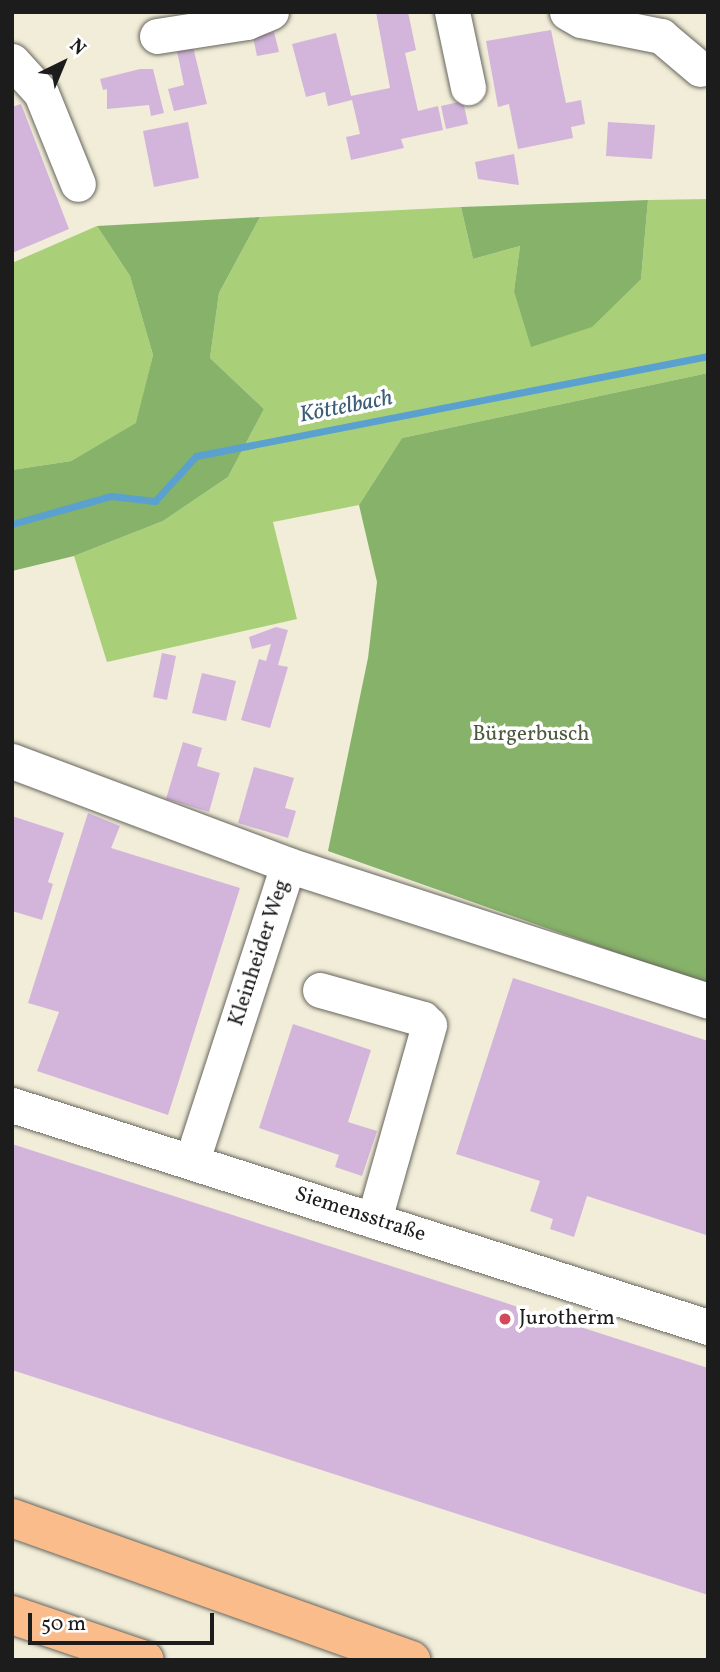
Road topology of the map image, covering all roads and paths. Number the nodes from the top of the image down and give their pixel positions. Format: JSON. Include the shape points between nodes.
{"nodes":[{"id":1,"x":452,"y":12,"type":"edge"},
{"id":2,"x":567,"y":12,"type":"edge"},
{"id":3,"x":259,"y":17,"type":"edge"},
{"id":4,"x":157,"y":36,"type":"dead end"},
{"id":5,"x":12,"y":61,"type":"edge"},
{"id":6,"x":700,"y":69,"type":"dead end"},
{"id":7,"x":468,"y":87,"type":"dead end"},
{"id":8,"x":78,"y":184,"type":"dead end"},
{"id":9,"x":12,"y":761,"type":"edge"},
{"id":10,"x":288,"y":865,"type":"junction"},
{"id":11,"x":320,"y":990,"type":"dead end"},
{"id":12,"x":708,"y":1001,"type":"edge"},
{"id":13,"x":12,"y":1105,"type":"edge"},
{"id":14,"x":192,"y":1161,"type":"junction"},
{"id":15,"x":374,"y":1220,"type":"junction"},
{"id":16,"x":708,"y":1327,"type":"edge"},
{"id":17,"x":12,"y":1518,"type":"edge"},
{"id":18,"x":12,"y":1615,"type":"edge"},
{"id":19,"x":145,"y":1660,"type":"edge"},
{"id":20,"x":411,"y":1660,"type":"edge"}],
"edges":[{"from":1,"to":7,"type":"street"},
{"from":2,"to":6,"type":"street","via":[[581,20],[661,36]]},
{"from":3,"to":4,"type":"street"},
{"from":5,"to":8,"type":"street","via":[[41,93]]},
{"from":9,"to":10,"type":"street","name":"Kleinheider Weg"},
{"from":10,"to":12,"type":"street"},
{"from":10,"to":14,"type":"street","name":"Kleinheider Weg"},
{"from":11,"to":15,"type":"street","via":[[423,1019],[429,1025]]},
{"from":13,"to":14,"type":"street","name":"Siemensstraße"},
{"from":14,"to":15,"type":"street","name":"Siemensstraße"},
{"from":15,"to":16,"type":"street","name":"Siemensstraße"},
{"from":17,"to":20,"type":"highway"},
{"from":18,"to":19,"type":"highway"}]}
